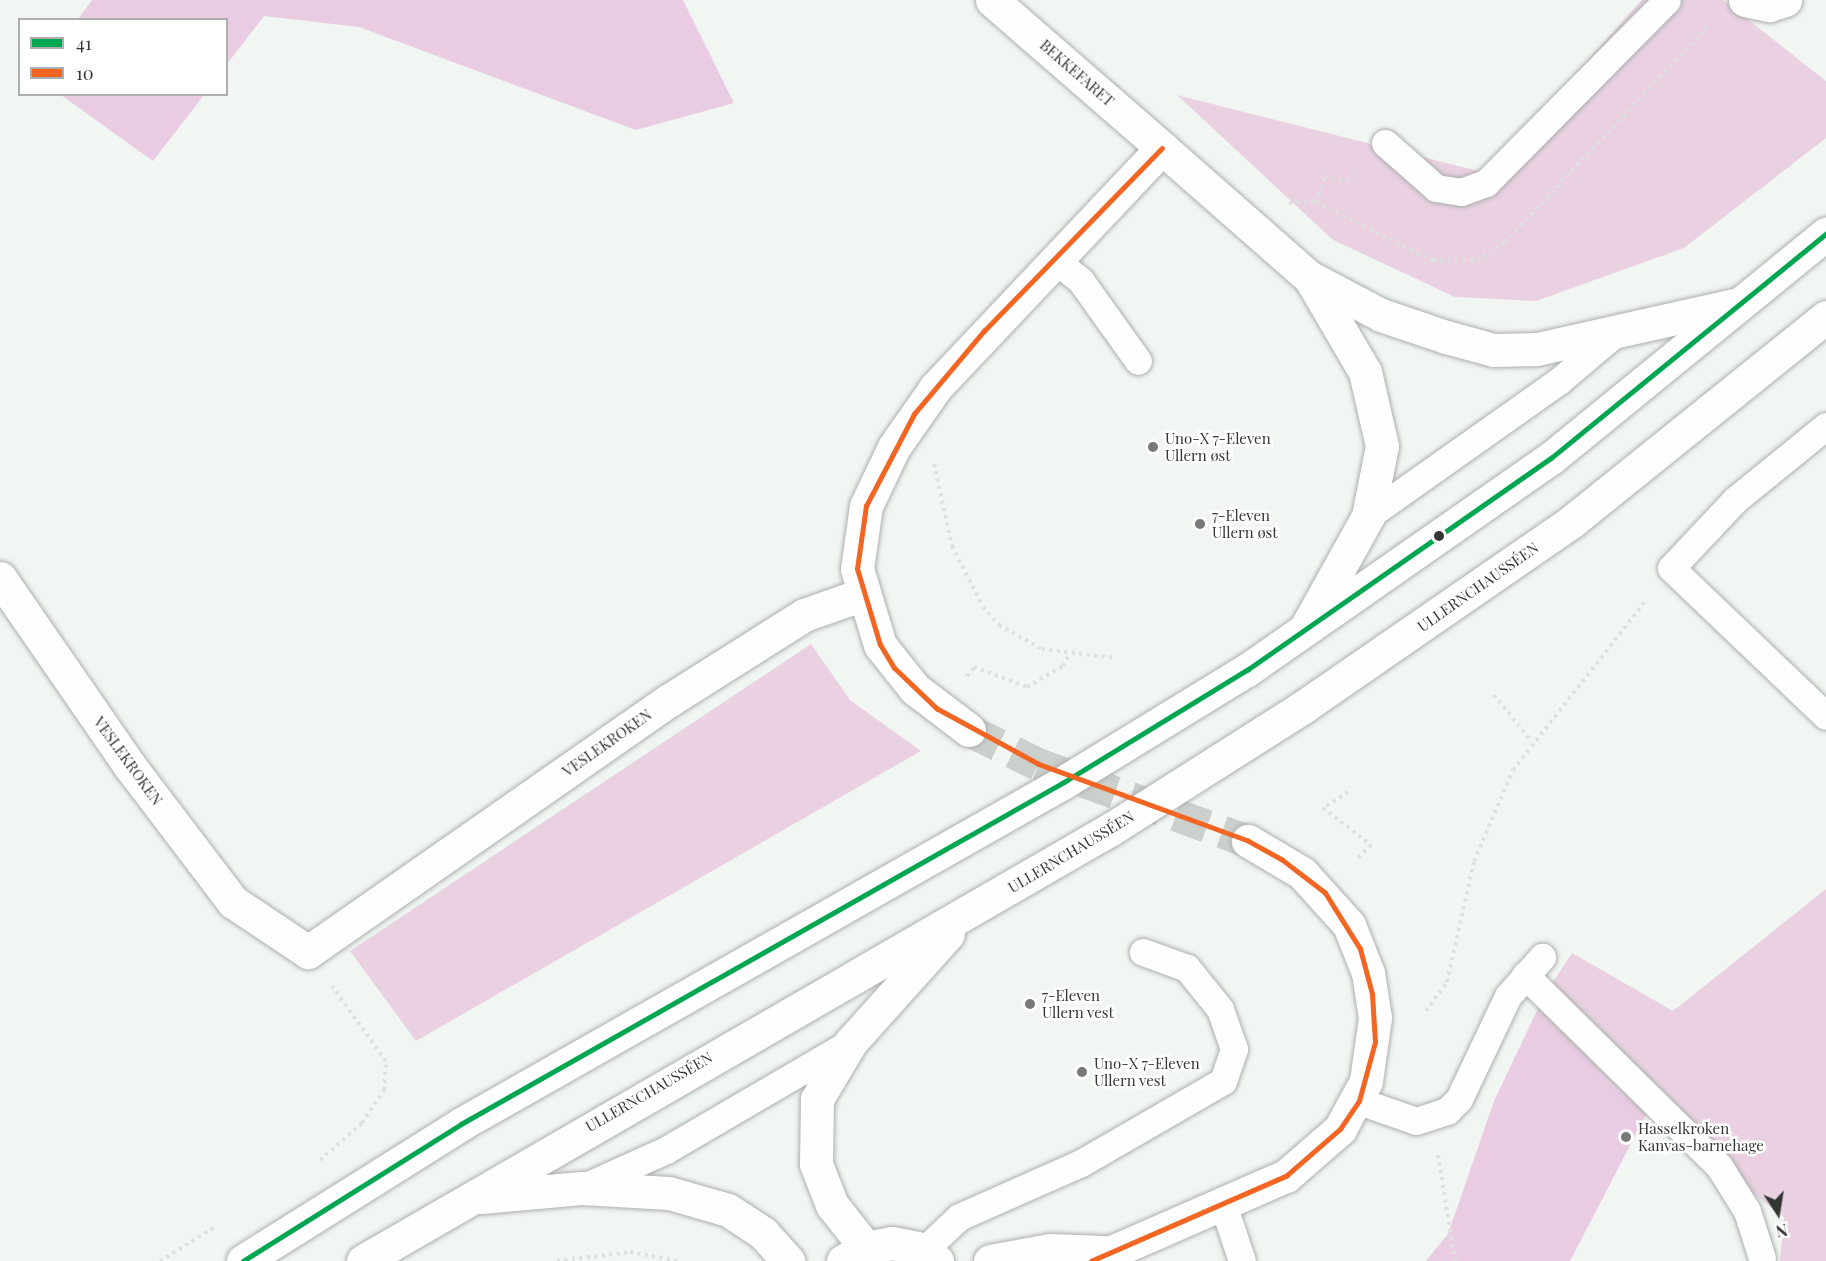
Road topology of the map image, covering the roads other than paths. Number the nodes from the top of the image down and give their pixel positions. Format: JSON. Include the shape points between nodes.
{"nodes":[{"id":1,"x":992,"y":0,"type":"edge"},
{"id":2,"x":1667,"y":0,"type":"edge"},
{"id":3,"x":1745,"y":0,"type":"edge"},
{"id":4,"x":1785,"y":0,"type":"edge"},
{"id":5,"x":1385,"y":143,"type":"road end"},
{"id":6,"x":1162,"y":148,"type":"junction"},
{"id":7,"x":1826,"y":234,"type":"edge"},
{"id":8,"x":1054,"y":259,"type":"junction"},
{"id":9,"x":1309,"y":277,"type":"junction"},
{"id":10,"x":1749,"y":301,"type":"junction"},
{"id":11,"x":1826,"y":317,"type":"edge"},
{"id":12,"x":1612,"y":336,"type":"junction"},
{"id":13,"x":1138,"y":361,"type":"dead end"},
{"id":14,"x":1826,"y":426,"type":"edge"},
{"id":15,"x":1368,"y":516,"type":"junction"},
{"id":16,"x":0,"y":578,"type":"edge"},
{"id":17,"x":861,"y":595,"type":"junction"},
{"id":18,"x":1304,"y":632,"type":"junction"},
{"id":19,"x":1826,"y":716,"type":"edge"},
{"id":20,"x":969,"y":730,"type":"tunnel mouth"},
{"id":21,"x":1248,"y":842,"type":"tunnel mouth"},
{"id":22,"x":971,"y":911,"type":"junction"},
{"id":23,"x":1143,"y":952,"type":"dead end"},
{"id":24,"x":851,"y":1042,"type":"junction"},
{"id":25,"x":1359,"y":1101,"type":"junction"},
{"id":26,"x":582,"y":1188,"type":"junction"},
{"id":27,"x":465,"y":1200,"type":"junction"},
{"id":28,"x":1223,"y":1204,"type":"junction"},
{"id":29,"x":855,"y":1254,"type":"edge"},
{"id":30,"x":929,"y":1257,"type":"edge"},
{"id":31,"x":1097,"y":1257,"type":"edge"},
{"id":32,"x":1762,"y":1258,"type":"dead end"},
{"id":33,"x":243,"y":1261,"type":"edge"},
{"id":34,"x":363,"y":1261,"type":"edge"},
{"id":35,"x":788,"y":1261,"type":"edge"},
{"id":36,"x":990,"y":1261,"type":"edge"},
{"id":37,"x":1242,"y":1261,"type":"edge"}],
"edges":[{"from":1,"to":6,"type":"main road","name":"BEKKEFARET"},
{"from":2,"to":5,"type":"lane","via":[[1486,183],[1461,192],[1436,188]]},
{"from":3,"to":4,"type":"main road","via":[[1769,5]]},
{"from":6,"to":8,"type":"main road"},
{"from":6,"to":9,"type":"main road","name":"BEKKEFARET"},
{"from":7,"to":10,"type":"main road"},
{"from":8,"to":13,"type":"lane","via":[[1081,281]]},
{"from":8,"to":17,"type":"main road","via":[[936,387],[894,447],[866,506],[857,569]]},
{"from":9,"to":12,"type":"main road","via":[[1382,315],[1494,350]]},
{"from":9,"to":15,"type":"main road","via":[[1353,345],[1377,409],[1382,446]]},
{"from":10,"to":12,"type":"main road"},
{"from":10,"to":18,"type":"main road","via":[[1551,458]]},
{"from":11,"to":22,"type":"main road","name":"ULLERNCHAUSSÉEN","via":[[1571,522],[1411,634],[1111,829]]},
{"from":12,"to":15,"type":"lane","via":[[1551,387]]},
{"from":14,"to":19,"type":"lane","via":[[1736,500],[1671,568]]},
{"from":15,"to":18,"type":"main road"},
{"from":16,"to":17,"type":"main road","name":"VESLEKROKEN","via":[[129,765],[233,902],[308,952],[668,700],[804,615]]},
{"from":17,"to":20,"type":"main road","via":[[894,668],[937,709]]},
{"from":18,"to":33,"type":"main road","via":[[1064,782],[461,1124]]},
{"from":21,"to":25,"type":"main road","via":[[1325,893],[1360,949],[1375,1018],[1372,1062]]},
{"from":22,"to":24,"type":"main road"},
{"from":22,"to":27,"type":"main road","name":"ULLERNCHAUSSÉEN"},
{"from":23,"to":30,"type":"lane","via":[[1187,968],[1220,1009],[1234,1049],[1223,1081],[1081,1163],[959,1217]]},
{"from":24,"to":26,"type":"lane","via":[[666,1150]]},
{"from":24,"to":29,"type":"main road","via":[[817,1099],[813,1141],[832,1205]]},
{"from":25,"to":28,"type":"main road","via":[[1308,1160]]},
{"from":25,"to":32,"type":"lane","via":[[1416,1120],[1429,1119],[1459,1099],[1495,1021],[1534,966],[1719,1166],[1747,1211]]},
{"from":26,"to":27,"type":"main road"},
{"from":26,"to":35,"type":"main road","via":[[701,1200],[763,1233]]},
{"from":27,"to":34,"type":"main road","name":"ULLERNCHAUSSÉEN"},
{"from":28,"to":31,"type":"main road"},
{"from":28,"to":37,"type":"lane"},
{"from":29,"to":30,"type":"main road","via":[[892,1243]]},
{"from":31,"to":36,"type":"main road","via":[[1050,1250]]}]}
